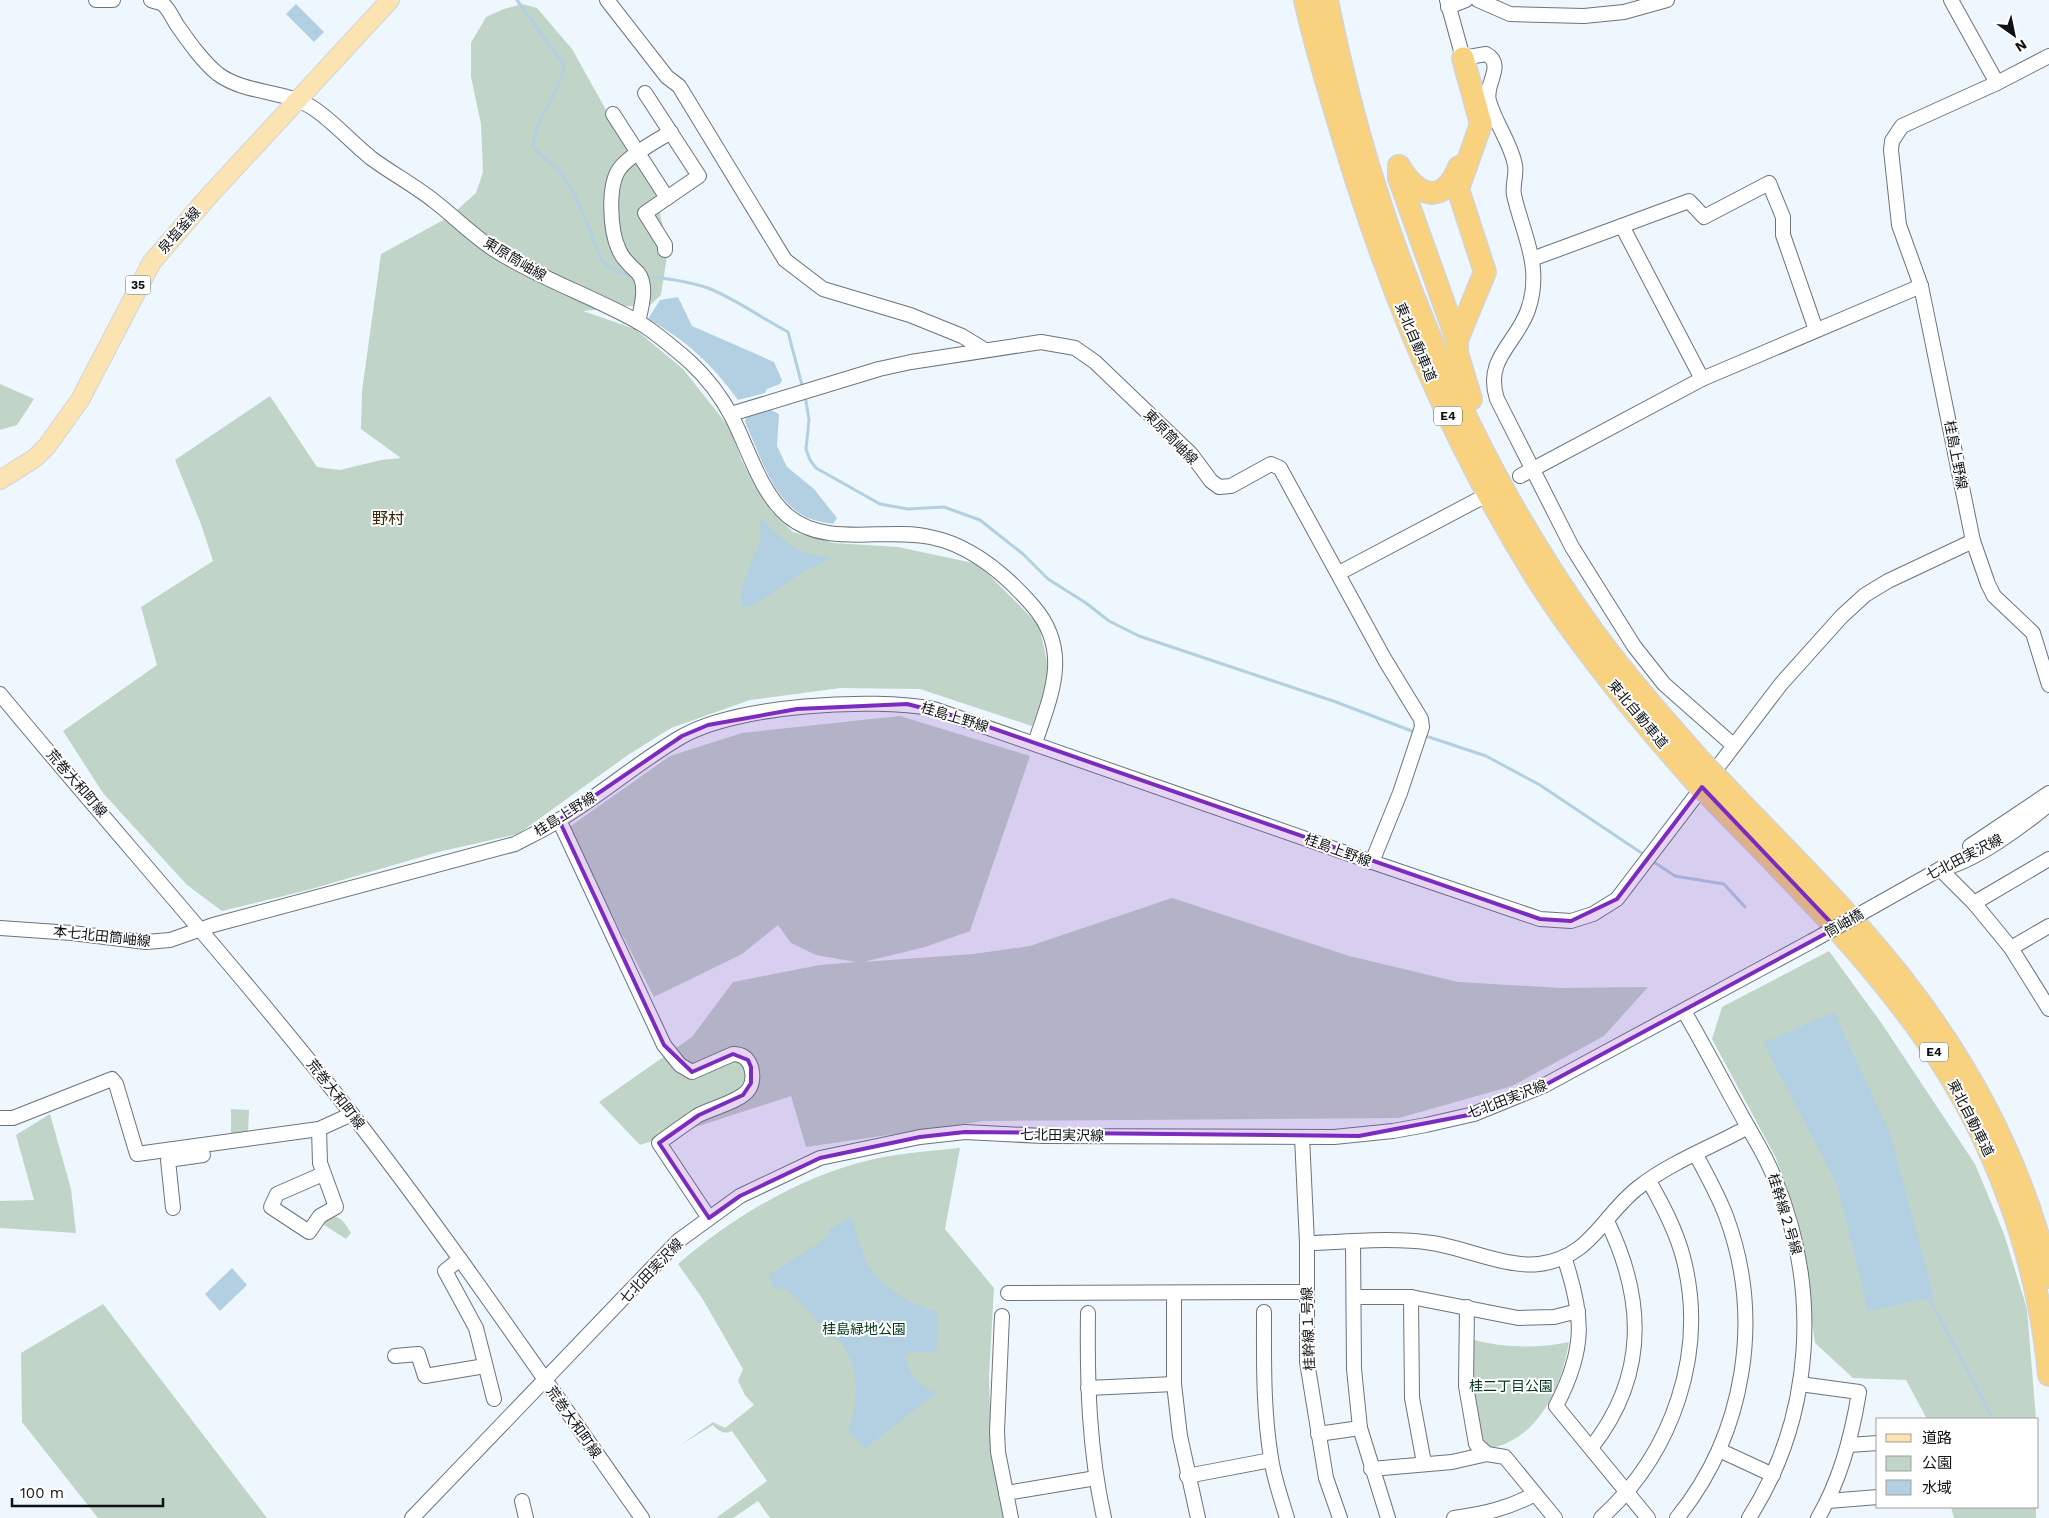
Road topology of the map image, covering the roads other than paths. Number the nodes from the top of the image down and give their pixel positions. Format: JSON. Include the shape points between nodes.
{"nodes":[{"id":1,"x":96,"y":0,"type":"edge"},
{"id":2,"x":113,"y":0,"type":"edge"},
{"id":3,"x":390,"y":0,"type":"edge"},
{"id":4,"x":607,"y":0,"type":"edge"},
{"id":5,"x":1305,"y":0,"type":"edge"},
{"id":6,"x":1327,"y":0,"type":"edge"},
{"id":7,"x":1466,"y":0,"type":"edge"},
{"id":8,"x":1478,"y":0,"type":"edge"},
{"id":9,"x":1667,"y":0,"type":"edge"},
{"id":10,"x":1951,"y":0,"type":"edge"},
{"id":11,"x":159,"y":2,"type":"edge"},
{"id":12,"x":1448,"y":3,"type":"edge"},
{"id":13,"x":2049,"y":56,"type":"edge"},
{"id":14,"x":1463,"y":58,"type":"junction"},
{"id":15,"x":1997,"y":83,"type":"junction"},
{"id":16,"x":646,"y":93,"type":"dead end"},
{"id":17,"x":298,"y":101,"type":"junction"},
{"id":18,"x":1475,"y":104,"type":"junction"},
{"id":19,"x":613,"y":114,"type":"dead end"},
{"id":20,"x":670,"y":132,"type":"junction"},
{"id":21,"x":639,"y":154,"type":"junction"},
{"id":22,"x":667,"y":198,"type":"junction"},
{"id":23,"x":1622,"y":226,"type":"junction"},
{"id":24,"x":665,"y":250,"type":"dead end"},
{"id":25,"x":1532,"y":258,"type":"junction"},
{"id":26,"x":1921,"y":286,"type":"junction"},
{"id":27,"x":638,"y":322,"type":"junction"},
{"id":28,"x":1816,"y":330,"type":"junction"},
{"id":29,"x":1457,"y":340,"type":"junction"},
{"id":30,"x":985,"y":350,"type":"junction"},
{"id":31,"x":1702,"y":379,"type":"junction"},
{"id":32,"x":731,"y":414,"type":"junction"},
{"id":33,"x":1526,"y":473,"type":"junction"},
{"id":34,"x":0,"y":480,"type":"edge"},
{"id":35,"x":1482,"y":498,"type":"dead end"},
{"id":36,"x":1525,"y":525,"type":"junction"},
{"id":37,"x":1972,"y":541,"type":"junction"},
{"id":38,"x":1339,"y":573,"type":"junction"},
{"id":39,"x":2049,"y":685,"type":"edge"},
{"id":40,"x":0,"y":694,"type":"edge"},
{"id":41,"x":1035,"y":743,"type":"junction"},
{"id":42,"x":1733,"y":745,"type":"junction"},
{"id":43,"x":1707,"y":780,"type":"junction"},
{"id":44,"x":2049,"y":793,"type":"edge"},
{"id":45,"x":2049,"y":804,"type":"edge"},
{"id":46,"x":560,"y":820,"type":"junction"},
{"id":47,"x":2049,"y":859,"type":"edge"},
{"id":48,"x":1372,"y":862,"type":"junction"},
{"id":49,"x":1940,"y":869,"type":"junction"},
{"id":50,"x":1974,"y":902,"type":"junction"},
{"id":51,"x":1876,"y":906,"type":"joint"},
{"id":52,"x":2049,"y":926,"type":"edge"},
{"id":53,"x":0,"y":928,"type":"edge"},
{"id":54,"x":202,"y":930,"type":"junction"},
{"id":55,"x":1812,"y":942,"type":"joint"},
{"id":56,"x":2011,"y":948,"type":"junction"},
{"id":57,"x":2047,"y":1000,"type":"edge"},
{"id":58,"x":1684,"y":1010,"type":"junction"},
{"id":59,"x":352,"y":1114,"type":"junction"},
{"id":60,"x":0,"y":1118,"type":"edge"},
{"id":61,"x":1748,"y":1127,"type":"junction"},
{"id":62,"x":319,"y":1129,"type":"junction"},
{"id":63,"x":1302,"y":1137,"type":"junction"},
{"id":64,"x":248,"y":1139,"type":"junction"},
{"id":65,"x":1696,"y":1155,"type":"junction"},
{"id":66,"x":323,"y":1174,"type":"junction"},
{"id":67,"x":1649,"y":1181,"type":"junction"},
{"id":68,"x":174,"y":1208,"type":"dead end"},
{"id":69,"x":710,"y":1218,"type":"junction"},
{"id":70,"x":1607,"y":1221,"type":"junction"},
{"id":71,"x":1353,"y":1242,"type":"junction"},
{"id":72,"x":1307,"y":1243,"type":"junction"},
{"id":73,"x":1564,"y":1257,"type":"junction"},
{"id":74,"x":460,"y":1259,"type":"junction"},
{"id":75,"x":2049,"y":1277,"type":"edge"},
{"id":76,"x":1306,"y":1292,"type":"junction"},
{"id":77,"x":1008,"y":1293,"type":"dead end"},
{"id":78,"x":1174,"y":1293,"type":"junction"},
{"id":79,"x":1355,"y":1297,"type":"junction"},
{"id":80,"x":1410,"y":1297,"type":"junction"},
{"id":81,"x":1467,"y":1308,"type":"junction"},
{"id":82,"x":1578,"y":1311,"type":"junction"},
{"id":83,"x":1264,"y":1312,"type":"dead end"},
{"id":84,"x":1088,"y":1313,"type":"dead end"},
{"id":85,"x":1002,"y":1316,"type":"dead end"},
{"id":86,"x":394,"y":1356,"type":"dead end"},
{"id":87,"x":485,"y":1366,"type":"junction"},
{"id":88,"x":2049,"y":1375,"type":"edge"},
{"id":89,"x":545,"y":1380,"type":"junction"},
{"id":90,"x":1174,"y":1384,"type":"junction"},
{"id":91,"x":1800,"y":1384,"type":"junction"},
{"id":92,"x":1088,"y":1388,"type":"junction"},
{"id":93,"x":494,"y":1400,"type":"dead end"},
{"id":94,"x":1360,"y":1428,"type":"junction"},
{"id":95,"x":1318,"y":1434,"type":"junction"},
{"id":96,"x":1876,"y":1443,"type":"edge"},
{"id":97,"x":1849,"y":1445,"type":"junction"},
{"id":98,"x":1591,"y":1448,"type":"junction"},
{"id":99,"x":1719,"y":1450,"type":"junction"},
{"id":100,"x":1487,"y":1454,"type":"junction"},
{"id":101,"x":1271,"y":1460,"type":"junction"},
{"id":102,"x":1424,"y":1463,"type":"junction"},
{"id":103,"x":1372,"y":1469,"type":"junction"},
{"id":104,"x":1773,"y":1475,"type":"junction"},
{"id":105,"x":1187,"y":1476,"type":"junction"},
{"id":106,"x":1096,"y":1478,"type":"junction"},
{"id":107,"x":1006,"y":1493,"type":"junction"},
{"id":108,"x":1626,"y":1493,"type":"junction"},
{"id":109,"x":1535,"y":1494,"type":"junction"},
{"id":110,"x":1876,"y":1497,"type":"edge"},
{"id":111,"x":522,"y":1501,"type":"dead end"},
{"id":112,"x":1828,"y":1501,"type":"junction"},
{"id":113,"x":412,"y":1518,"type":"edge"},
{"id":114,"x":526,"y":1518,"type":"edge"},
{"id":115,"x":642,"y":1518,"type":"edge"},
{"id":116,"x":1011,"y":1518,"type":"edge"},
{"id":117,"x":1104,"y":1518,"type":"edge"},
{"id":118,"x":1198,"y":1518,"type":"edge"},
{"id":119,"x":1287,"y":1518,"type":"edge"},
{"id":120,"x":1340,"y":1518,"type":"edge"},
{"id":121,"x":1388,"y":1518,"type":"edge"},
{"id":122,"x":1454,"y":1518,"type":"edge"},
{"id":123,"x":1555,"y":1518,"type":"edge"},
{"id":124,"x":1601,"y":1518,"type":"edge"},
{"id":125,"x":1648,"y":1518,"type":"edge"},
{"id":126,"x":1678,"y":1518,"type":"edge"},
{"id":127,"x":1749,"y":1518,"type":"edge"},
{"id":128,"x":1818,"y":1518,"type":"edge"}],
"edges":[{"from":1,"to":2,"type":"street"},
{"from":3,"to":17,"type":"main road","name":"泉塩釜線","number":"35"},
{"from":4,"to":30,"type":"street","via":[[667,77],[679,86],[785,260],[823,290],[910,314],[962,336]]},
{"from":5,"to":43,"type":"highway","name":"東北自動車道","number":"E4","via":[[1357,184],[1404,314],[1458,437],[1542,586],[1603,672]]},
{"from":6,"to":36,"type":"highway","name":"東北自動車道","number":"E4","via":[[1371,174],[1396,247],[1457,395]]},
{"from":7,"to":12,"type":"street"},
{"from":8,"to":9,"type":"street","via":[[1510,14],[1584,16],[1624,12]]},
{"from":10,"to":15,"type":"street"},
{"from":11,"to":17,"type":"street","name":"東原筒岫線","via":[[219,75]]},
{"from":12,"to":14,"type":"street"},
{"from":13,"to":15,"type":"street","name":"桂島上野線"},
{"from":14,"to":18,"type":"highway"},
{"from":14,"to":25,"type":"street","via":[[1486,54],[1494,60],[1495,72],[1488,96],[1516,166],[1514,194]]},
{"from":15,"to":26,"type":"street","name":"桂島上野線","via":[[1902,126],[1892,141],[1899,225]]},
{"from":16,"to":20,"type":"street"},
{"from":17,"to":27,"type":"street","name":"東原筒岫線","via":[[314,109],[372,159],[431,198],[494,250]]},
{"from":17,"to":34,"type":"main road","name":"泉塩釜線","number":"35","via":[[152,262],[80,400],[47,446],[35,458]]},
{"from":18,"to":29,"type":"highway","via":[[1481,130],[1458,189],[1485,272]]},
{"from":18,"to":29,"type":"highway","via":[[1473,126],[1449,186],[1434,193],[1426,192],[1411,182],[1399,166],[1399,178]]},
{"from":19,"to":21,"type":"street"},
{"from":20,"to":21,"type":"street"},
{"from":20,"to":22,"type":"street","via":[[699,176]]},
{"from":21,"to":22,"type":"street"},
{"from":21,"to":27,"type":"street","via":[[620,168],[611,211],[619,250],[640,278],[643,303]]},
{"from":22,"to":24,"type":"street","via":[[645,213]]},
{"from":23,"to":25,"type":"street"},
{"from":23,"to":28,"type":"street","via":[[1690,201],[1704,217],[1769,183],[1782,217],[1783,235]]},
{"from":23,"to":31,"type":"street"},
{"from":25,"to":33,"type":"street","via":[[1533,286],[1528,312],[1497,363],[1492,380]]},
{"from":26,"to":28,"type":"street"},
{"from":26,"to":37,"type":"street","name":"桂島上野線"},
{"from":27,"to":32,"type":"street","name":"東原筒岫線","via":[[693,365]]},
{"from":28,"to":31,"type":"street"},
{"from":29,"to":36,"type":"highway","via":[[1468,390],[1516,492]]},
{"from":30,"to":32,"type":"street","name":"東原筒岫線","via":[[879,369]]},
{"from":30,"to":38,"type":"street","name":"東原筒岫線","via":[[1041,342],[1063,345],[1084,353],[1171,434],[1219,487],[1231,486],[1271,464],[1280,468]]},
{"from":31,"to":33,"type":"street"},
{"from":32,"to":41,"type":"street","name":"東原筒岫線","via":[[770,496],[797,523],[821,531],[927,536],[948,541],[983,560],[1032,606],[1050,633],[1056,670],[1052,694]]},
{"from":33,"to":42,"type":"street","via":[[1634,646],[1664,684]]},
{"from":35,"to":38,"type":"street"},
{"from":36,"to":43,"type":"highway","name":"東北自動車道","number":"E4","via":[[1611,656]]},
{"from":37,"to":39,"type":"street","name":"桂島上野線","via":[[1994,596],[2033,633]]},
{"from":37,"to":42,"type":"street","via":[[1865,595],[1787,677]]},
{"from":38,"to":48,"type":"street","name":"東原筒岫線","via":[[1385,660],[1421,718],[1420,733],[1400,793]]},
{"from":40,"to":54,"type":"street","name":"荒巻大和町線"},
{"from":41,"to":46,"type":"street","name":"桂島上野線","via":[[934,709],[907,704],[861,703],[730,718],[682,736]]},
{"from":41,"to":48,"type":"street","name":"桂島上野線"},
{"from":42,"to":48,"type":"street","name":"桂島上野線","via":[[1617,899],[1593,914],[1571,921],[1540,919]]},
{"from":43,"to":75,"type":"highway","name":"東北自動車道","number":"E4","via":[[1842,910],[1933,1021],[1997,1129],[2034,1220]]},
{"from":43,"to":88,"type":"highway","name":"東北自動車道","number":"E4","via":[[1855,950],[1928,1042],[1954,1084],[1974,1120],[2010,1205],[2034,1287]]},
{"from":44,"to":49,"type":"street","via":[[1945,862]]},
{"from":45,"to":49,"type":"street","name":"七北田実沢線","via":[[1996,842],[1950,867]]},
{"from":46,"to":54,"type":"street","name":"桂島上野線","via":[[515,844]]},
{"from":46,"to":69,"type":"street","via":[[664,1045],[680,1065],[692,1072],[733,1054],[740,1054],[751,1067],[753,1076],[743,1095],[699,1115],[659,1143]]},
{"from":47,"to":50,"type":"street"},
{"from":49,"to":50,"type":"street"},
{"from":49,"to":51,"type":"street","name":"七北田実沢線"},
{"from":50,"to":56,"type":"street"},
{"from":51,"to":55,"type":"street","name":"筒岫橋","bridge":true},
{"from":52,"to":56,"type":"street"},
{"from":53,"to":54,"type":"street","name":"本七北田筒岫線","via":[[72,932],[146,942],[170,940]]},
{"from":54,"to":59,"type":"street","name":"荒巻大和町線"},
{"from":55,"to":58,"type":"street","name":"七北田実沢線"},
{"from":56,"to":57,"type":"street"},
{"from":58,"to":61,"type":"street","name":"桂幹線２号線"},
{"from":58,"to":63,"type":"street","name":"七北田実沢線","via":[[1545,1085],[1474,1114],[1385,1132]]},
{"from":59,"to":62,"type":"street"},
{"from":59,"to":74,"type":"street","name":"荒巻大和町線"},
{"from":60,"to":64,"type":"street","via":[[13,1118],[112,1078],[137,1154]]},
{"from":61,"to":65,"type":"street"},
{"from":61,"to":91,"type":"street","name":"桂幹線２号線","via":[[1775,1178],[1799,1256],[1805,1323]]},
{"from":62,"to":64,"type":"street"},
{"from":62,"to":66,"type":"street"},
{"from":63,"to":69,"type":"street","name":"七北田実沢線","via":[[1044,1136],[965,1132],[920,1137],[820,1158],[740,1196]]},
{"from":63,"to":72,"type":"street","name":"桂幹線１号線"},
{"from":64,"to":68,"type":"street","via":[[250,1148],[168,1160]]},
{"from":65,"to":67,"type":"street"},
{"from":65,"to":99,"type":"street","via":[[1726,1216],[1739,1263],[1745,1302],[1744,1362],[1734,1409]]},
{"from":66,"to":66,"type":"street","via":[[336,1207],[320,1216],[309,1232],[271,1207],[277,1194]]},
{"from":67,"to":70,"type":"street","via":[[1626,1199]]},
{"from":67,"to":108,"type":"street","via":[[1683,1255],[1690,1302],[1690,1347],[1683,1386],[1668,1426],[1650,1462]]},
{"from":69,"to":89,"type":"street","name":"七北田実沢線","via":[[678,1241]]},
{"from":70,"to":73,"type":"street","via":[[1581,1248]]},
{"from":70,"to":98,"type":"street","via":[[1630,1277],[1636,1311],[1635,1328],[1633,1354],[1621,1400]]},
{"from":71,"to":72,"type":"street"},
{"from":71,"to":73,"type":"street","via":[[1431,1243],[1522,1265]]},
{"from":71,"to":79,"type":"street"},
{"from":72,"to":76,"type":"street","name":"桂幹線１号線"},
{"from":73,"to":82,"type":"street"},
{"from":74,"to":87,"type":"street","via":[[445,1271],[476,1328]]},
{"from":74,"to":89,"type":"street","name":"荒巻大和町線"},
{"from":76,"to":78,"type":"street"},
{"from":76,"to":95,"type":"street","name":"桂幹線１号線","via":[[1307,1362]]},
{"from":77,"to":78,"type":"street"},
{"from":78,"to":90,"type":"street"},
{"from":79,"to":80,"type":"street"},
{"from":79,"to":94,"type":"street","via":[[1354,1370]]},
{"from":80,"to":81,"type":"street"},
{"from":80,"to":102,"type":"street","via":[[1411,1390]]},
{"from":81,"to":82,"type":"street","via":[[1518,1318],[1554,1317]]},
{"from":81,"to":100,"type":"street","via":[[1465,1364],[1468,1407],[1476,1444]]},
{"from":82,"to":98,"type":"street","via":[[1580,1332],[1574,1367],[1556,1406]]},
{"from":83,"to":101,"type":"street","via":[[1263,1381]]},
{"from":84,"to":92,"type":"street"},
{"from":85,"to":107,"type":"street","via":[[997,1431]]},
{"from":86,"to":87,"type":"street","via":[[418,1354],[425,1376]]},
{"from":87,"to":93,"type":"street"},
{"from":89,"to":113,"type":"street","name":"七北田実沢線"},
{"from":89,"to":115,"type":"street","name":"荒巻大和町線"},
{"from":90,"to":92,"type":"street"},
{"from":90,"to":105,"type":"street"},
{"from":91,"to":97,"type":"street","via":[[1859,1392]]},
{"from":91,"to":104,"type":"street","name":"桂幹線２号線","via":[[1790,1429]]},
{"from":92,"to":106,"type":"street"},
{"from":94,"to":95,"type":"street"},
{"from":94,"to":103,"type":"street"},
{"from":95,"to":120,"type":"street","name":"桂幹線１号線","via":[[1326,1478]]},
{"from":96,"to":97,"type":"street"},
{"from":97,"to":112,"type":"street"},
{"from":98,"to":108,"type":"street"},
{"from":99,"to":104,"type":"street"},
{"from":99,"to":126,"type":"street"},
{"from":100,"to":102,"type":"street","via":[[1452,1462]]},
{"from":100,"to":109,"type":"street","via":[[1505,1457]]},
{"from":101,"to":105,"type":"street"},
{"from":101,"to":119,"type":"street"},
{"from":102,"to":103,"type":"street"},
{"from":103,"to":121,"type":"street"},
{"from":104,"to":127,"type":"street","name":"桂幹線２号線"},
{"from":105,"to":118,"type":"street"},
{"from":106,"to":107,"type":"street"},
{"from":106,"to":117,"type":"street"},
{"from":107,"to":116,"type":"street"},
{"from":108,"to":124,"type":"street"},
{"from":108,"to":125,"type":"street"},
{"from":109,"to":122,"type":"street","via":[[1500,1510]]},
{"from":109,"to":123,"type":"street"},
{"from":110,"to":112,"type":"street"},
{"from":111,"to":114,"type":"street"},
{"from":112,"to":128,"type":"street"}]}
